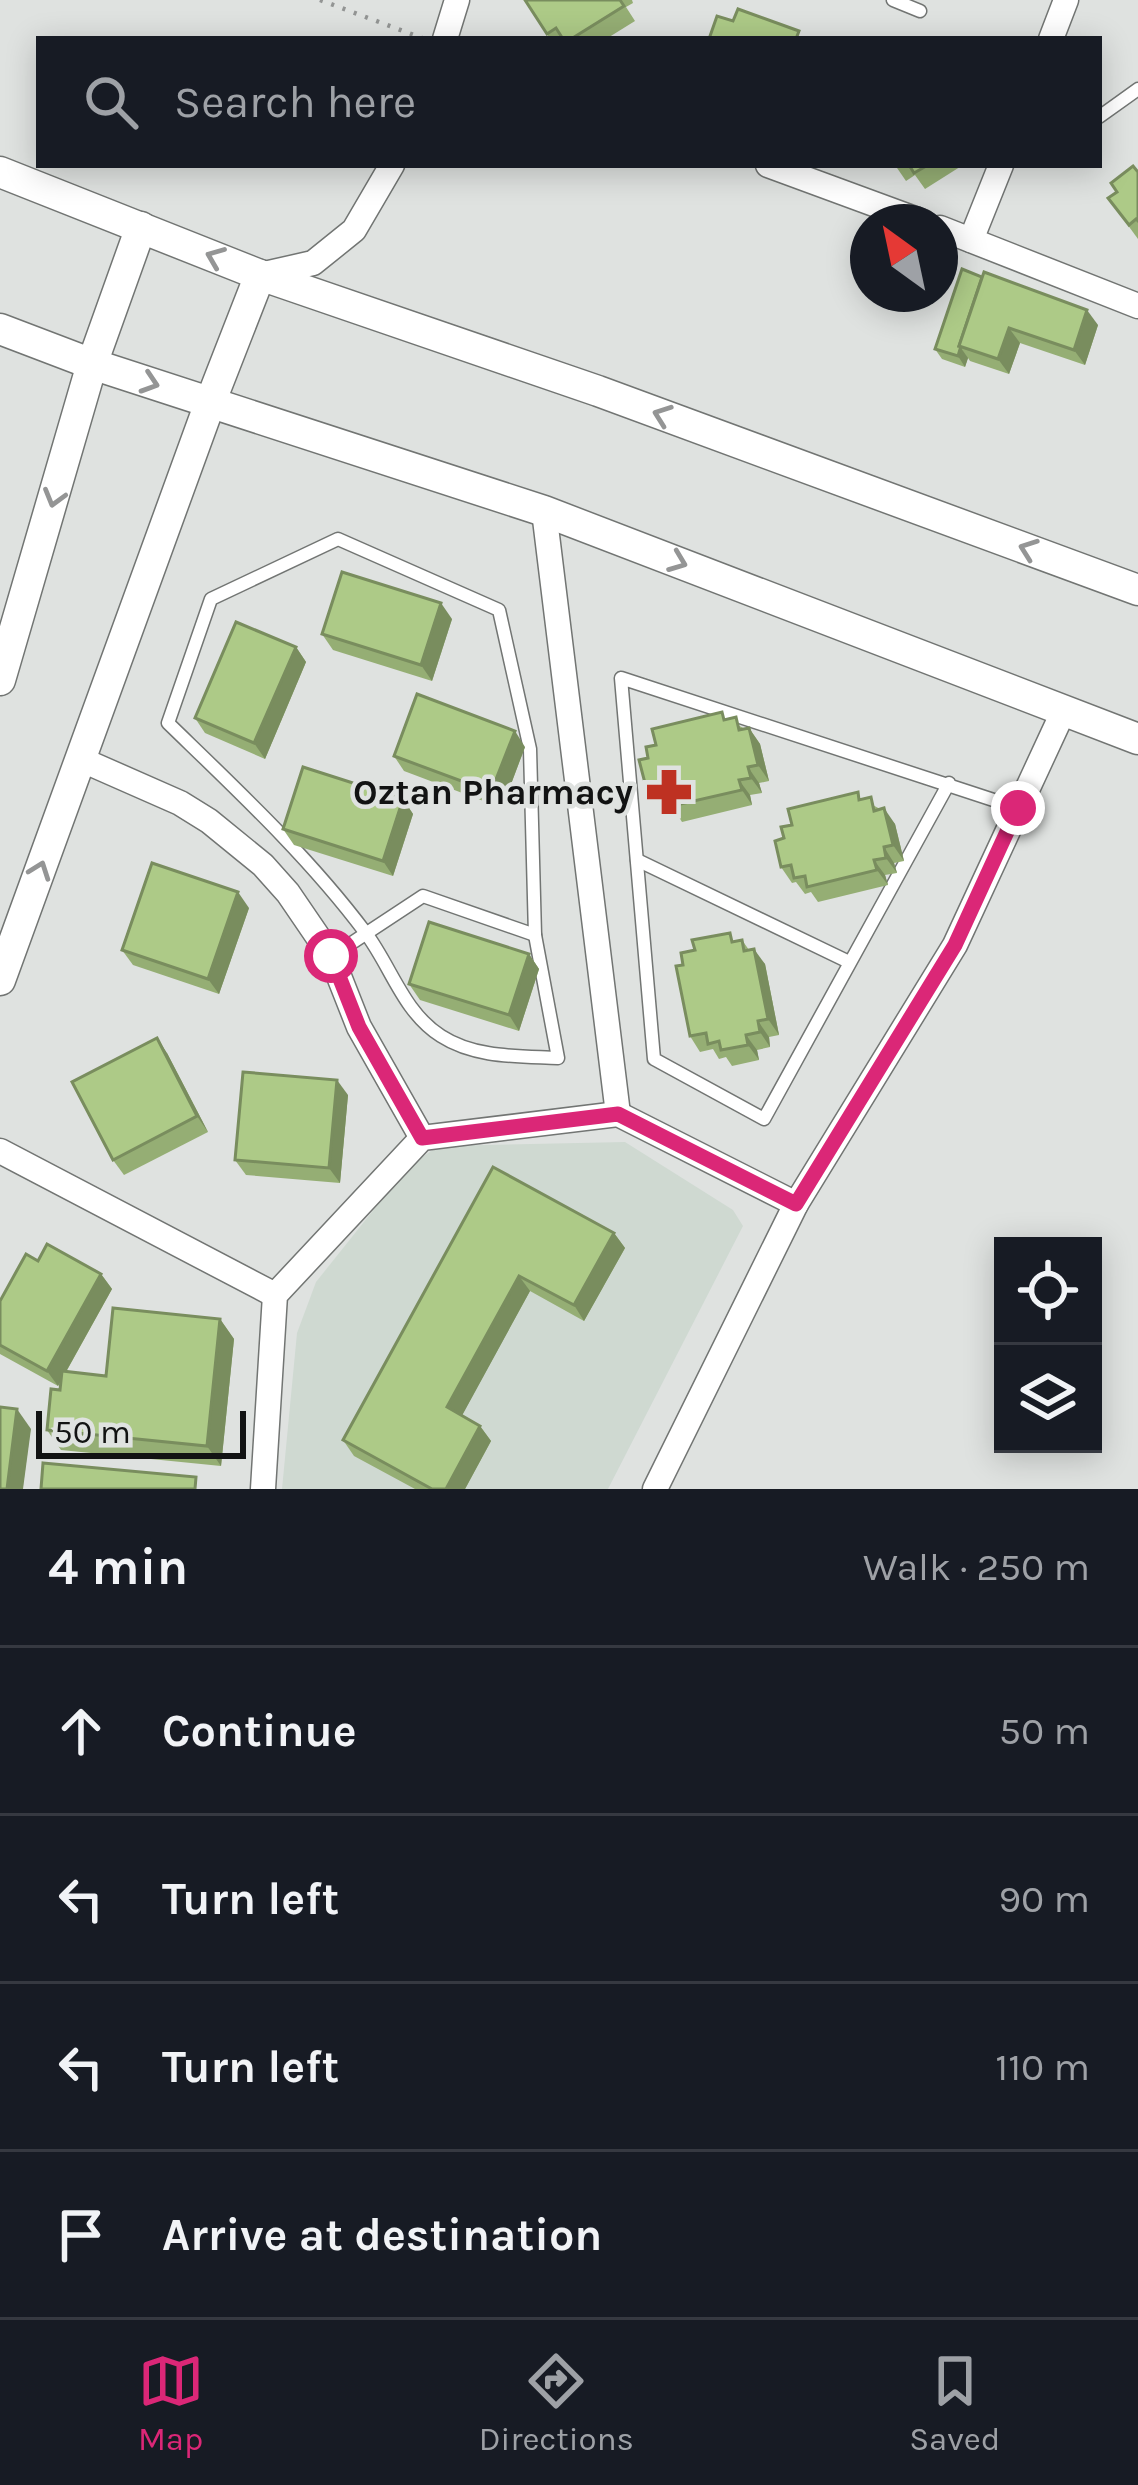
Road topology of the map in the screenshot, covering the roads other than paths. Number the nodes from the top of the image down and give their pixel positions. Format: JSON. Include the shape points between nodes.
{"nodes":[{"id":1,"x":457,"y":0,"type":"edge"},
{"id":2,"x":893,"y":0,"type":"edge"},
{"id":3,"x":1066,"y":0,"type":"edge"},
{"id":4,"x":920,"y":10,"type":"dead end"},
{"id":5,"x":446,"y":36,"type":"edge"},
{"id":6,"x":1052,"y":36,"type":"edge"},
{"id":7,"x":1138,"y":88,"type":"edge"},
{"id":8,"x":1102,"y":115,"type":"edge"},
{"id":9,"x":390,"y":168,"type":"edge"},
{"id":10,"x":776,"y":168,"type":"edge"},
{"id":11,"x":1000,"y":168,"type":"edge"},
{"id":12,"x":0,"y":172,"type":"edge"},
{"id":13,"x":874,"y":204,"type":"edge"},
{"id":14,"x":141,"y":227,"type":"junction"},
{"id":15,"x":958,"y":234,"type":"edge"},
{"id":16,"x":971,"y":239,"type":"junction"},
{"id":17,"x":260,"y":275,"type":"junction"},
{"id":18,"x":1136,"y":303,"type":"edge"},
{"id":19,"x":0,"y":329,"type":"edge"},
{"id":20,"x":92,"y":364,"type":"junction"},
{"id":21,"x":210,"y":403,"type":"junction"},
{"id":22,"x":544,"y":511,"type":"junction"},
{"id":23,"x":1138,"y":590,"type":"edge"},
{"id":24,"x":0,"y":680,"type":"edge"},
{"id":25,"x":1064,"y":710,"type":"junction"},
{"id":26,"x":1138,"y":739,"type":"edge"},
{"id":27,"x":80,"y":759,"type":"junction"},
{"id":28,"x":949,"y":783,"type":"junction"},
{"id":29,"x":1018,"y":808,"type":"junction"},
{"id":30,"x":637,"y":860,"type":"junction"},
{"id":31,"x":366,"y":934,"type":"junction"},
{"id":32,"x":535,"y":935,"type":"junction"},
{"id":33,"x":331,"y":956,"type":"junction"},
{"id":34,"x":849,"y":962,"type":"junction"},
{"id":35,"x":0,"y":980,"type":"edge"},
{"id":36,"x":618,"y":1114,"type":"junction"},
{"id":37,"x":422,"y":1138,"type":"junction"},
{"id":38,"x":0,"y":1151,"type":"edge"},
{"id":39,"x":796,"y":1204,"type":"junction"},
{"id":40,"x":275,"y":1295,"type":"junction"},
{"id":41,"x":263,"y":1489,"type":"edge"},
{"id":42,"x":655,"y":1489,"type":"edge"}],
"edges":[{"from":1,"to":5,"type":"street"},
{"from":2,"to":4,"type":"lane"},
{"from":3,"to":6,"type":"street"},
{"from":7,"to":8,"type":"lane"},
{"from":9,"to":17,"type":"street","via":[[354,230],[313,263]]},
{"from":10,"to":13,"type":"street"},
{"from":11,"to":16,"type":"street"},
{"from":12,"to":14,"type":"street"},
{"from":17,"to":14,"type":"street","one_way":true},
{"from":14,"to":20,"type":"street"},
{"from":15,"to":16,"type":"street"},
{"from":16,"to":18,"type":"street"},
{"from":17,"to":21,"type":"street"},
{"from":23,"to":17,"type":"street","one_way":true},
{"from":19,"to":20,"type":"street"},
{"from":20,"to":21,"type":"street","one_way":true},
{"from":20,"to":24,"type":"street","one_way":true},
{"from":21,"to":22,"type":"street"},
{"from":21,"to":27,"type":"street"},
{"from":22,"to":25,"type":"street","one_way":true},
{"from":22,"to":36,"type":"street"},
{"from":25,"to":26,"type":"street"},
{"from":25,"to":29,"type":"street"},
{"from":27,"to":33,"type":"street","via":[[180,803],[237,842],[288,893]]},
{"from":35,"to":27,"type":"street","one_way":true},
{"from":28,"to":29,"type":"lane"},
{"from":28,"to":30,"type":"lane","via":[[621,678]]},
{"from":28,"to":34,"type":"lane"},
{"from":29,"to":39,"type":"street","via":[[955,945]]},
{"from":30,"to":34,"type":"lane"},
{"from":30,"to":34,"type":"lane","via":[[655,1059],[764,1119]]},
{"from":31,"to":32,"type":"lane","via":[[423,896]]},
{"from":31,"to":32,"type":"lane","via":[[415,1015],[445,1039],[480,1052],[558,1058]]},
{"from":31,"to":32,"type":"lane","via":[[266,817],[168,723],[211,598],[338,538],[500,610],[530,749]]},
{"from":31,"to":33,"type":"lane"},
{"from":33,"to":37,"type":"street","via":[[359,1027]]},
{"from":36,"to":37,"type":"street"},
{"from":36,"to":39,"type":"street"},
{"from":37,"to":40,"type":"street"},
{"from":38,"to":40,"type":"street"},
{"from":39,"to":42,"type":"street"},
{"from":40,"to":41,"type":"street"}]}
